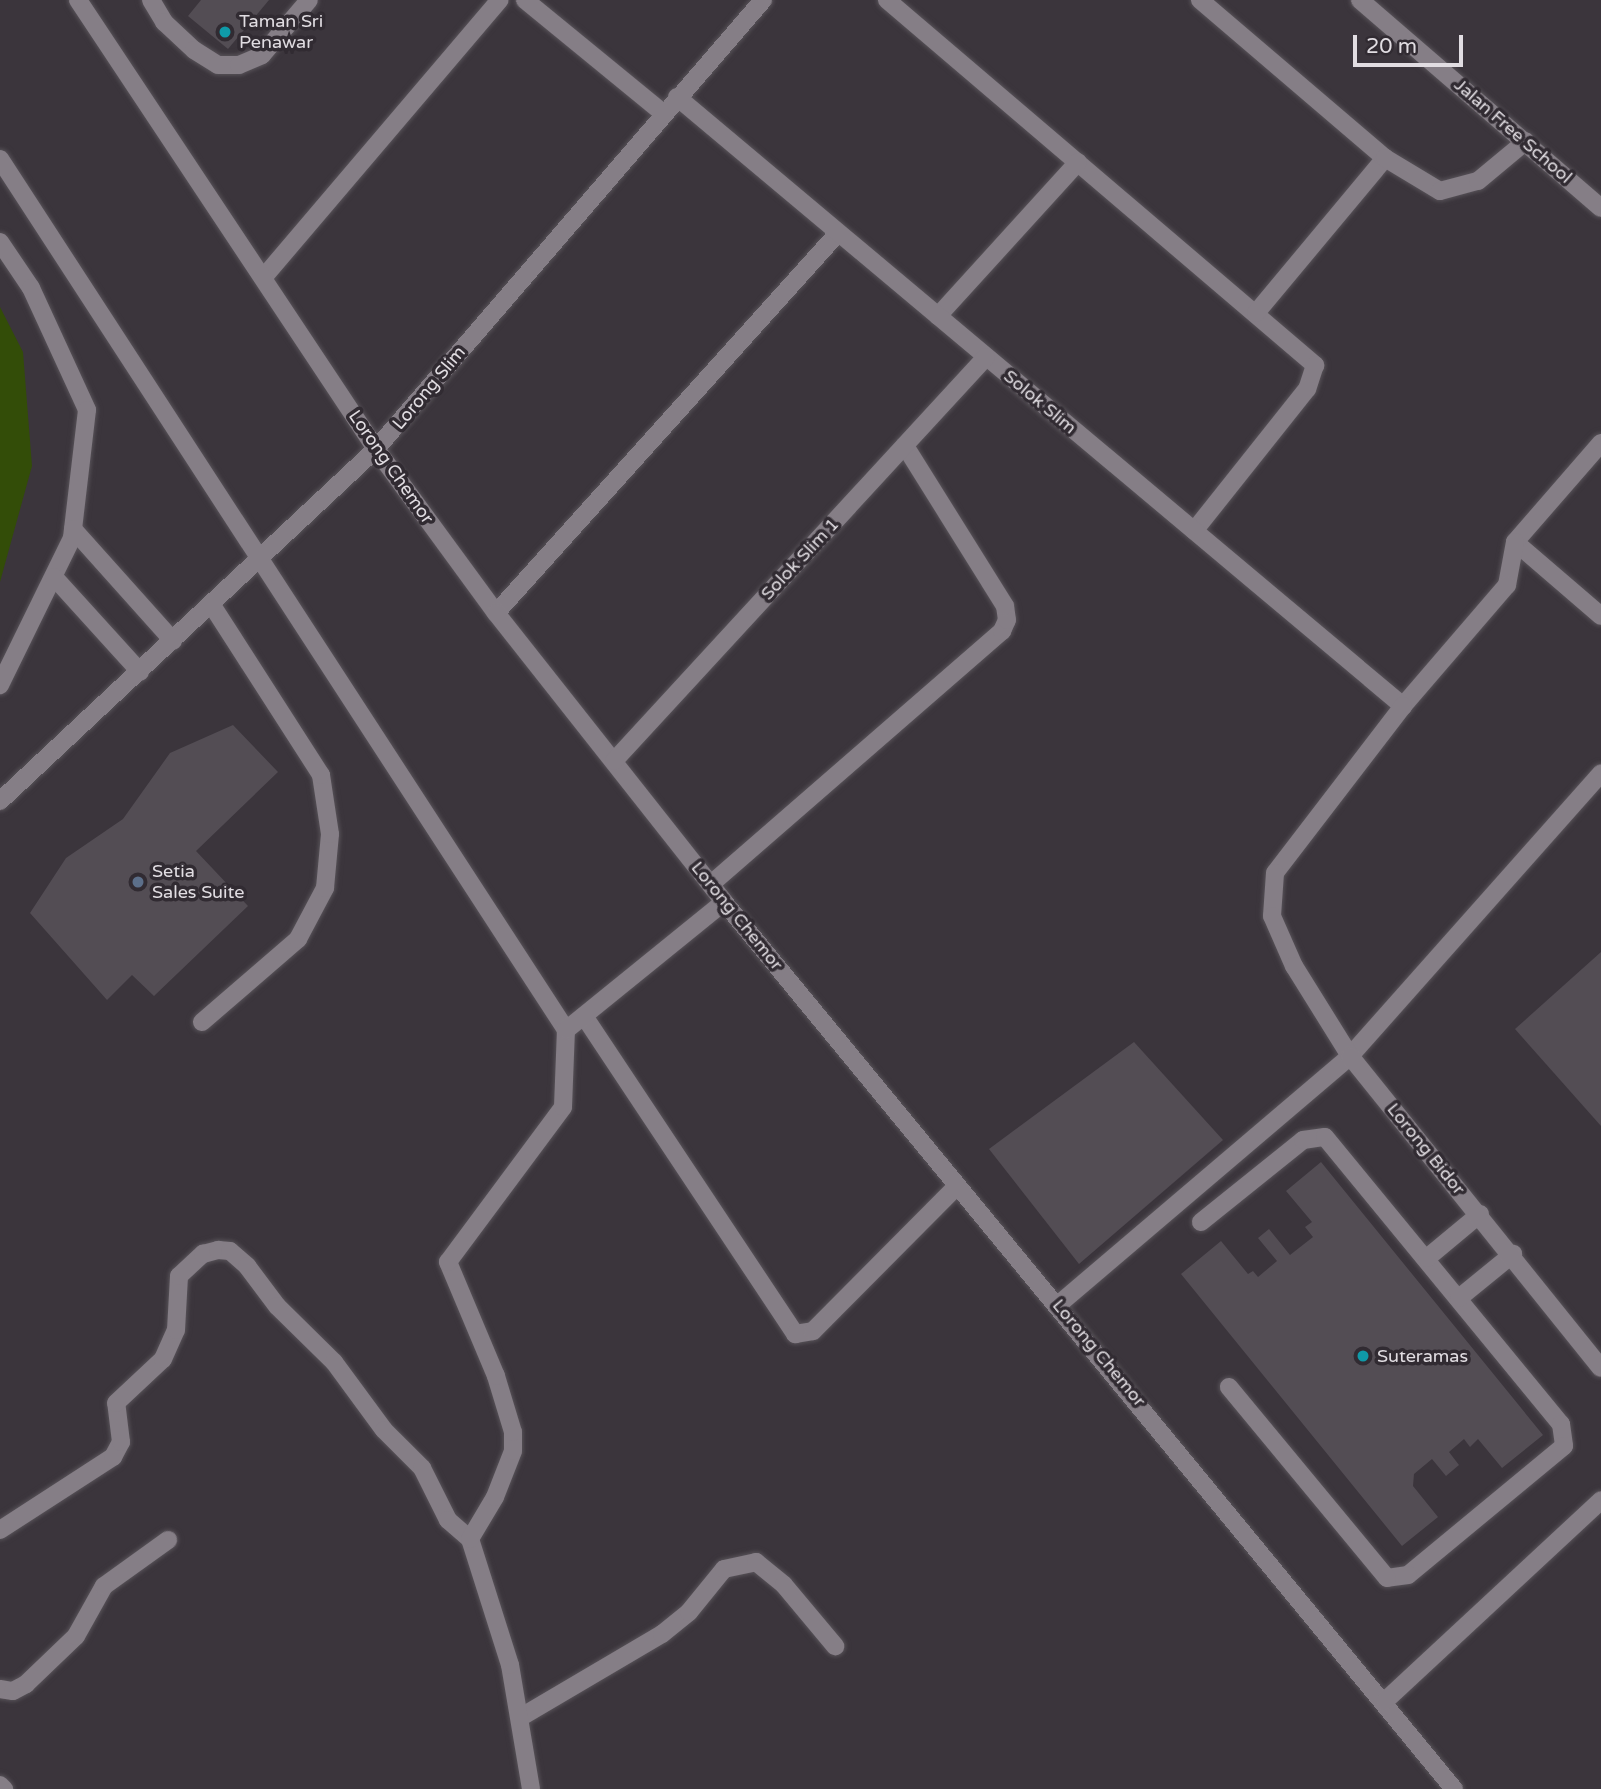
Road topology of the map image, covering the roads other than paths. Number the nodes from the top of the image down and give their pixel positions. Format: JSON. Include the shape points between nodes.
{"nodes":[{"id":1,"x":78,"y":0,"type":"edge"},
{"id":2,"x":150,"y":0,"type":"edge"},
{"id":3,"x":309,"y":0,"type":"edge"},
{"id":4,"x":500,"y":0,"type":"edge"},
{"id":5,"x":525,"y":0,"type":"edge"},
{"id":6,"x":763,"y":0,"type":"edge"},
{"id":7,"x":887,"y":0,"type":"edge"},
{"id":8,"x":1200,"y":0,"type":"edge"},
{"id":9,"x":1360,"y":0,"type":"edge"},
{"id":10,"x":677,"y":97,"type":"junction"},
{"id":11,"x":663,"y":113,"type":"junction"},
{"id":12,"x":1526,"y":141,"type":"junction"},
{"id":13,"x":1385,"y":158,"type":"junction"},
{"id":14,"x":0,"y":159,"type":"edge"},
{"id":15,"x":1078,"y":162,"type":"junction"},
{"id":16,"x":1601,"y":208,"type":"edge"},
{"id":17,"x":838,"y":233,"type":"junction"},
{"id":18,"x":0,"y":242,"type":"edge"},
{"id":19,"x":263,"y":278,"type":"junction"},
{"id":20,"x":1256,"y":313,"type":"junction"},
{"id":21,"x":938,"y":316,"type":"junction"},
{"id":22,"x":986,"y":357,"type":"junction"},
{"id":23,"x":1601,"y":443,"type":"edge"},
{"id":24,"x":905,"y":446,"type":"junction"},
{"id":25,"x":376,"y":449,"type":"junction"},
{"id":26,"x":73,"y":529,"type":"junction"},
{"id":27,"x":1194,"y":531,"type":"junction"},
{"id":28,"x":1515,"y":542,"type":"junction"},
{"id":29,"x":262,"y":559,"type":"junction"},
{"id":30,"x":54,"y":577,"type":"junction"},
{"id":31,"x":212,"y":605,"type":"junction"},
{"id":32,"x":496,"y":613,"type":"junction"},
{"id":33,"x":1601,"y":616,"type":"edge"},
{"id":34,"x":173,"y":641,"type":"junction"},
{"id":35,"x":140,"y":672,"type":"junction"},
{"id":36,"x":0,"y":685,"type":"edge"},
{"id":37,"x":1403,"y":706,"type":"junction"},
{"id":38,"x":614,"y":761,"type":"junction"},
{"id":39,"x":1601,"y":773,"type":"edge"},
{"id":40,"x":0,"y":801,"type":"edge"},
{"id":41,"x":711,"y":884,"type":"junction"},
{"id":42,"x":724,"y":902,"type":"junction"},
{"id":43,"x":584,"y":1016,"type":"junction"},
{"id":44,"x":202,"y":1022,"type":"dead end"},
{"id":45,"x":566,"y":1030,"type":"junction"},
{"id":46,"x":1350,"y":1056,"type":"junction"},
{"id":47,"x":957,"y":1186,"type":"junction"},
{"id":48,"x":1480,"y":1214,"type":"junction"},
{"id":49,"x":1201,"y":1222,"type":"dead end"},
{"id":50,"x":1513,"y":1254,"type":"junction"},
{"id":51,"x":1427,"y":1258,"type":"junction"},
{"id":52,"x":1459,"y":1298,"type":"junction"},
{"id":53,"x":1059,"y":1304,"type":"junction"},
{"id":54,"x":1601,"y":1368,"type":"edge"},
{"id":55,"x":1229,"y":1387,"type":"dead end"},
{"id":56,"x":1601,"y":1500,"type":"edge"},
{"id":57,"x":0,"y":1530,"type":"edge"},
{"id":58,"x":470,"y":1539,"type":"junction"},
{"id":59,"x":168,"y":1540,"type":"dead end"},
{"id":60,"x":835,"y":1646,"type":"dead end"},
{"id":61,"x":0,"y":1689,"type":"edge"},
{"id":62,"x":1385,"y":1701,"type":"junction"},
{"id":63,"x":521,"y":1717,"type":"junction"},
{"id":64,"x":0,"y":1785,"type":"edge"},
{"id":65,"x":4,"y":1789,"type":"edge"},
{"id":66,"x":531,"y":1789,"type":"edge"},
{"id":67,"x":1454,"y":1789,"type":"edge"}],
"edges":[{"from":1,"to":19,"type":"street","name":"Lorong Chemor"},
{"from":2,"to":3,"type":"street","via":[[164,22],[218,65],[239,65],[262,55]]},
{"from":4,"to":19,"type":"street"},
{"from":5,"to":11,"type":"street"},
{"from":6,"to":10,"type":"street","name":"Lorong Slim"},
{"from":7,"to":15,"type":"street"},
{"from":8,"to":13,"type":"street"},
{"from":9,"to":12,"type":"street","name":"Jalan Free School"},
{"from":10,"to":11,"type":"street","name":"Lorong Slim"},
{"from":10,"to":17,"type":"street","name":"Solok Slim"},
{"from":11,"to":25,"type":"street","name":"Lorong Slim"},
{"from":12,"to":13,"type":"street","via":[[1489,173],[1461,189],[1440,191]]},
{"from":12,"to":16,"type":"street","name":"Jalan Free School"},
{"from":13,"to":20,"type":"street"},
{"from":14,"to":29,"type":"street"},
{"from":15,"to":20,"type":"street"},
{"from":15,"to":21,"type":"street"},
{"from":17,"to":21,"type":"street","name":"Solok Slim"},
{"from":17,"to":32,"type":"street"},
{"from":18,"to":26,"type":"street","via":[[31,288],[88,410]]},
{"from":19,"to":25,"type":"street","name":"Lorong Chemor"},
{"from":20,"to":27,"type":"street","via":[[1310,358],[1315,373]]},
{"from":21,"to":22,"type":"street","name":"Solok Slim"},
{"from":22,"to":24,"type":"street","name":"Solok Slim 1"},
{"from":22,"to":27,"type":"street","name":"Solok Slim"},
{"from":23,"to":28,"type":"street"},
{"from":24,"to":38,"type":"street","name":"Solok Slim 1"},
{"from":24,"to":41,"type":"street","via":[[1005,606],[1007,620],[1002,631]]},
{"from":25,"to":29,"type":"street","name":"Lorong Slim"},
{"from":25,"to":32,"type":"street","name":"Lorong Chemor"},
{"from":26,"to":30,"type":"street"},
{"from":26,"to":34,"type":"street"},
{"from":27,"to":37,"type":"street","name":"Solok Slim"},
{"from":28,"to":33,"type":"street"},
{"from":28,"to":37,"type":"street","via":[[1507,585]]},
{"from":29,"to":31,"type":"street","name":"Lorong Slim"},
{"from":29,"to":45,"type":"street"},
{"from":30,"to":35,"type":"street"},
{"from":30,"to":36,"type":"street"},
{"from":31,"to":34,"type":"street","name":"Lorong Slim"},
{"from":31,"to":44,"type":"street","via":[[321,775],[330,834],[325,888],[298,939]]},
{"from":32,"to":38,"type":"street","name":"Lorong Chemor"},
{"from":34,"to":35,"type":"street","name":"Lorong Slim"},
{"from":35,"to":40,"type":"street","name":"Lorong Slim"},
{"from":37,"to":46,"type":"street","name":"Lorong Bidor","via":[[1275,873],[1272,916],[1294,966]]},
{"from":38,"to":41,"type":"street","name":"Lorong Chemor"},
{"from":39,"to":46,"type":"street"},
{"from":41,"to":42,"type":"street","name":"Lorong Chemor"},
{"from":42,"to":43,"type":"street"},
{"from":42,"to":47,"type":"street","name":"Lorong Chemor"},
{"from":43,"to":45,"type":"street"},
{"from":43,"to":47,"type":"street","via":[[795,1334],[813,1331]]},
{"from":45,"to":58,"type":"street","via":[[563,1107],[448,1262],[496,1376],[513,1432],[513,1451],[495,1497]]},
{"from":46,"to":48,"type":"street","name":"Lorong Bidor"},
{"from":46,"to":53,"type":"street"},
{"from":47,"to":53,"type":"street","name":"Lorong Chemor"},
{"from":48,"to":50,"type":"street","name":"Lorong Bidor"},
{"from":48,"to":51,"type":"street"},
{"from":49,"to":51,"type":"street","via":[[1303,1140],[1325,1137]]},
{"from":50,"to":52,"type":"street"},
{"from":50,"to":54,"type":"street","name":"Lorong Bidor"},
{"from":51,"to":52,"type":"street"},
{"from":52,"to":55,"type":"street","via":[[1560,1424],[1564,1446],[1398,1580],[1378,1572]]},
{"from":53,"to":62,"type":"street","name":"Lorong Chemor"},
{"from":56,"to":62,"type":"street"},
{"from":57,"to":58,"type":"street","via":[[113,1457],[121,1442],[116,1403],[163,1359],[176,1330],[179,1276],[203,1254],[218,1250],[230,1251],[247,1266],[277,1306],[334,1362],[384,1430],[422,1468],[448,1520]]},
{"from":58,"to":63,"type":"street"},
{"from":59,"to":61,"type":"street","via":[[104,1586],[76,1636],[26,1684],[13,1691]]},
{"from":60,"to":63,"type":"street","via":[[784,1585],[756,1562],[724,1569],[689,1612],[662,1634]]},
{"from":62,"to":67,"type":"street","name":"Lorong Chemor"},
{"from":63,"to":66,"type":"street"},
{"from":64,"to":65,"type":"street"}]}
